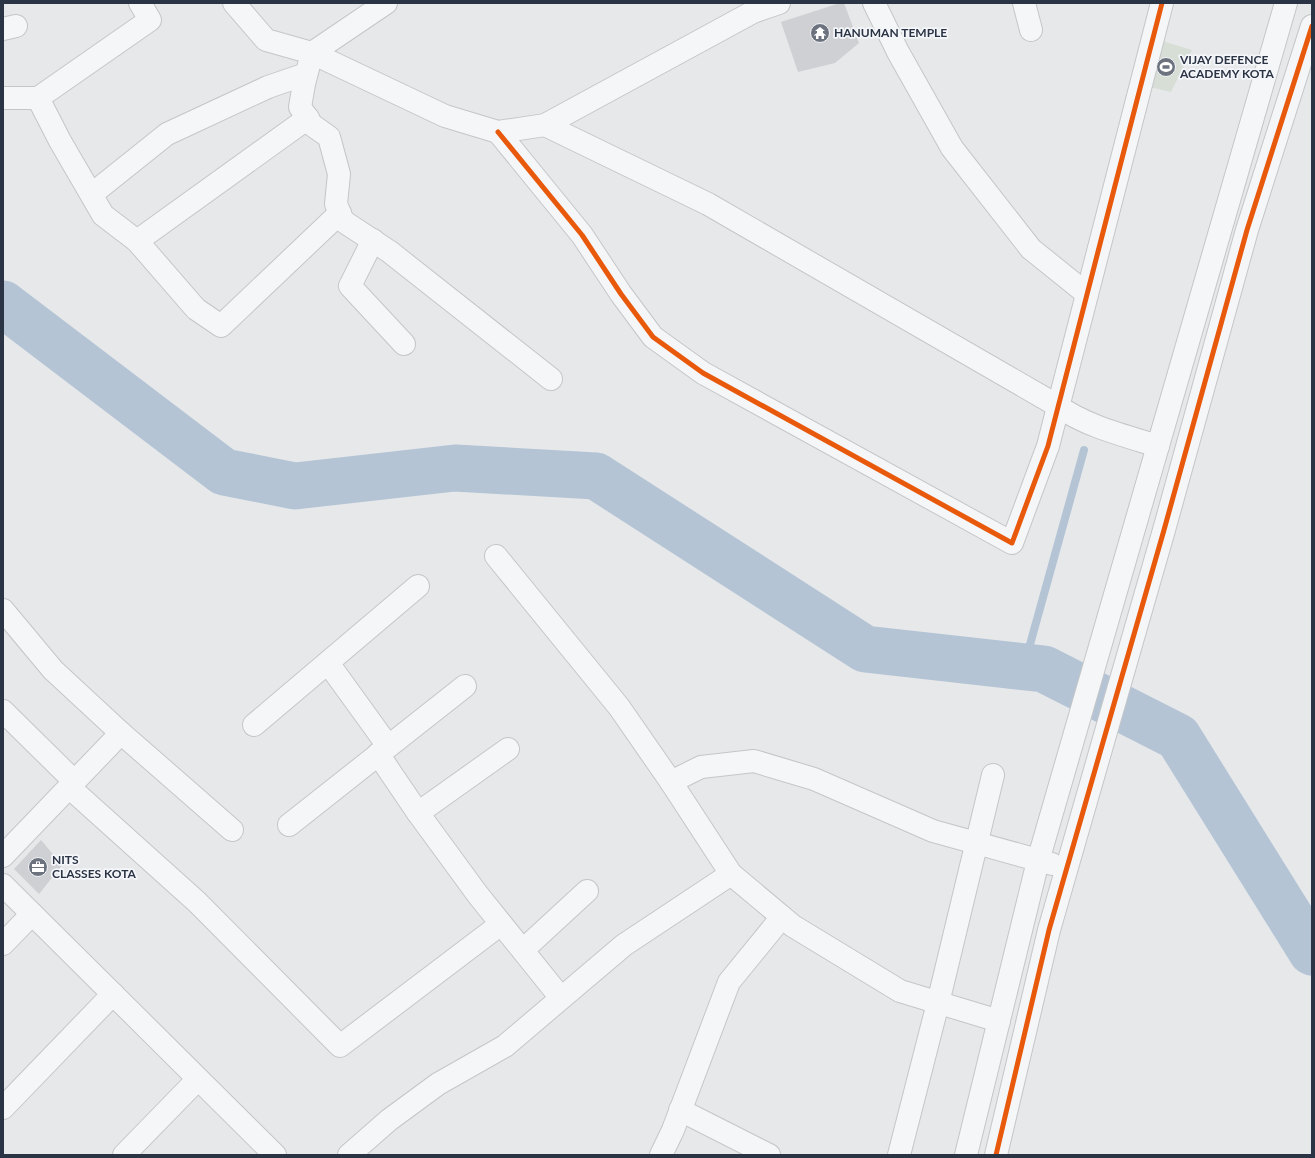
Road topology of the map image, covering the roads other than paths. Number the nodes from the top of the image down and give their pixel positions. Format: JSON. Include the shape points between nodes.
{"nodes":[{"id":1,"x":140,"y":3,"type":"edge"},
{"id":2,"x":234,"y":3,"type":"edge"},
{"id":3,"x":386,"y":3,"type":"edge"},
{"id":4,"x":779,"y":3,"type":"edge"},
{"id":5,"x":874,"y":3,"type":"edge"},
{"id":6,"x":1024,"y":3,"type":"edge"},
{"id":7,"x":1162,"y":3,"type":"edge"},
{"id":8,"x":1286,"y":3,"type":"edge"},
{"id":9,"x":1312,"y":26,"type":"edge"},
{"id":10,"x":1031,"y":30,"type":"dead end"},
{"id":11,"x":312,"y":53,"type":"junction"},
{"id":12,"x":306,"y":74,"type":"junction"},
{"id":13,"x":3,"y":98,"type":"edge"},
{"id":14,"x":38,"y":98,"type":"junction"},
{"id":15,"x":308,"y":118,"type":"junction"},
{"id":16,"x":545,"y":125,"type":"junction"},
{"id":17,"x":498,"y":132,"type":"junction"},
{"id":18,"x":92,"y":194,"type":"junction"},
{"id":19,"x":340,"y":213,"type":"junction"},
{"id":20,"x":373,"y":240,"type":"junction"},
{"id":21,"x":137,"y":241,"type":"junction"},
{"id":22,"x":1087,"y":294,"type":"junction"},
{"id":23,"x":404,"y":344,"type":"dead end"},
{"id":24,"x":551,"y":379,"type":"dead end"},
{"id":25,"x":1058,"y":406,"type":"junction"},
{"id":26,"x":1158,"y":446,"type":"junction"},
{"id":27,"x":496,"y":556,"type":"dead end"},
{"id":28,"x":418,"y":586,"type":"dead end"},
{"id":29,"x":3,"y":610,"type":"edge"},
{"id":30,"x":328,"y":662,"type":"junction"},
{"id":31,"x":465,"y":686,"type":"dead end"},
{"id":32,"x":3,"y":711,"type":"edge"},
{"id":33,"x":254,"y":725,"type":"dead end"},
{"id":34,"x":121,"y":733,"type":"junction"},
{"id":35,"x":508,"y":749,"type":"dead end"},
{"id":36,"x":383,"y":750,"type":"junction"},
{"id":37,"x":993,"y":775,"type":"dead end"},
{"id":38,"x":671,"y":782,"type":"junction"},
{"id":39,"x":72,"y":784,"type":"junction"},
{"id":40,"x":418,"y":813,"type":"junction"},
{"id":41,"x":289,"y":825,"type":"dead end"},
{"id":42,"x":232,"y":830,"type":"dead end"},
{"id":43,"x":976,"y":844,"type":"junction"},
{"id":44,"x":3,"y":856,"type":"edge"},
{"id":45,"x":1038,"y":861,"type":"junction"},
{"id":46,"x":1067,"y":867,"type":"junction"},
{"id":47,"x":731,"y":874,"type":"junction"},
{"id":48,"x":3,"y":885,"type":"edge"},
{"id":49,"x":587,"y":891,"type":"dead end"},
{"id":50,"x":32,"y":914,"type":"junction"},
{"id":51,"x":782,"y":917,"type":"junction"},
{"id":52,"x":501,"y":924,"type":"junction"},
{"id":53,"x":3,"y":944,"type":"edge"},
{"id":54,"x":522,"y":950,"type":"junction"},
{"id":55,"x":113,"y":994,"type":"junction"},
{"id":56,"x":561,"y":998,"type":"junction"},
{"id":57,"x":938,"y":1003,"type":"junction"},
{"id":58,"x":999,"y":1021,"type":"junction"},
{"id":59,"x":198,"y":1079,"type":"junction"},
{"id":60,"x":3,"y":1108,"type":"edge"},
{"id":61,"x":680,"y":1110,"type":"junction"},
{"id":62,"x":270,"y":1153,"type":"edge"},
{"id":63,"x":124,"y":1155,"type":"edge"},
{"id":64,"x":349,"y":1155,"type":"edge"},
{"id":65,"x":661,"y":1155,"type":"edge"},
{"id":66,"x":769,"y":1155,"type":"edge"},
{"id":67,"x":899,"y":1155,"type":"edge"},
{"id":68,"x":966,"y":1155,"type":"edge"},
{"id":69,"x":996,"y":1155,"type":"edge"}],
"edges":[{"from":1,"to":14,"type":"street","via":[[150,20]]},
{"from":2,"to":11,"type":"street","via":[[266,40]]},
{"from":3,"to":11,"type":"street"},
{"from":4,"to":16,"type":"street","via":[[753,12]]},
{"from":5,"to":22,"type":"street","via":[[898,52],[952,148],[1031,249]]},
{"from":6,"to":10,"type":"street"},
{"from":7,"to":22,"type":"street"},
{"from":8,"to":26,"type":"street"},
{"from":9,"to":46,"type":"street","via":[[1247,230]]},
{"from":11,"to":12,"type":"street"},
{"from":11,"to":17,"type":"street","via":[[445,116]]},
{"from":12,"to":15,"type":"street","via":[[300,107]]},
{"from":12,"to":18,"type":"street","via":[[268,87],[167,134]]},
{"from":13,"to":14,"type":"street"},
{"from":14,"to":18,"type":"street"},
{"from":15,"to":19,"type":"street","via":[[312,125],[329,137],[339,174],[336,204]]},
{"from":15,"to":21,"type":"street"},
{"from":16,"to":17,"type":"street"},
{"from":16,"to":25,"type":"street","via":[[708,204]]},
{"from":17,"to":25,"type":"street","via":[[582,235],[653,337],[703,373],[1012,543],[1048,446]]},
{"from":18,"to":21,"type":"street","via":[[103,215]]},
{"from":19,"to":20,"type":"street","via":[[343,221]]},
{"from":19,"to":21,"type":"street","via":[[221,326],[196,309]]},
{"from":20,"to":23,"type":"street","via":[[350,286]]},
{"from":20,"to":24,"type":"street"},
{"from":22,"to":25,"type":"street"},
{"from":25,"to":26,"type":"street","via":[[1070,414],[1108,430]]},
{"from":26,"to":45,"type":"street"},
{"from":27,"to":38,"type":"street","via":[[619,707]]},
{"from":28,"to":30,"type":"street"},
{"from":29,"to":34,"type":"street","via":[[54,670]]},
{"from":30,"to":33,"type":"street"},
{"from":30,"to":36,"type":"street"},
{"from":31,"to":36,"type":"street"},
{"from":32,"to":39,"type":"street"},
{"from":34,"to":39,"type":"street"},
{"from":34,"to":42,"type":"street"},
{"from":35,"to":40,"type":"street"},
{"from":36,"to":40,"type":"street"},
{"from":36,"to":41,"type":"street"},
{"from":37,"to":43,"type":"street"},
{"from":38,"to":43,"type":"street","via":[[701,767],[754,761],[814,779],[933,831]]},
{"from":38,"to":47,"type":"street"},
{"from":39,"to":44,"type":"street"},
{"from":39,"to":52,"type":"street","via":[[197,902],[340,1046]]},
{"from":40,"to":52,"type":"street"},
{"from":43,"to":45,"type":"street"},
{"from":43,"to":57,"type":"street"},
{"from":45,"to":46,"type":"street"},
{"from":45,"to":58,"type":"street"},
{"from":46,"to":69,"type":"street","via":[[1049,930]]},
{"from":47,"to":51,"type":"street"},
{"from":47,"to":56,"type":"street","via":[[624,945]]},
{"from":48,"to":50,"type":"street"},
{"from":49,"to":54,"type":"street"},
{"from":50,"to":53,"type":"street"},
{"from":50,"to":55,"type":"street"},
{"from":51,"to":57,"type":"street","via":[[900,991]]},
{"from":51,"to":61,"type":"street","via":[[728,982]]},
{"from":52,"to":54,"type":"street"},
{"from":54,"to":56,"type":"street"},
{"from":55,"to":59,"type":"street"},
{"from":55,"to":60,"type":"street"},
{"from":56,"to":64,"type":"street","via":[[505,1046],[438,1084],[388,1120]]},
{"from":57,"to":58,"type":"street"},
{"from":57,"to":67,"type":"street"},
{"from":58,"to":68,"type":"street"},
{"from":59,"to":62,"type":"street"},
{"from":59,"to":63,"type":"street"},
{"from":61,"to":65,"type":"street"},
{"from":61,"to":66,"type":"street"}]}
